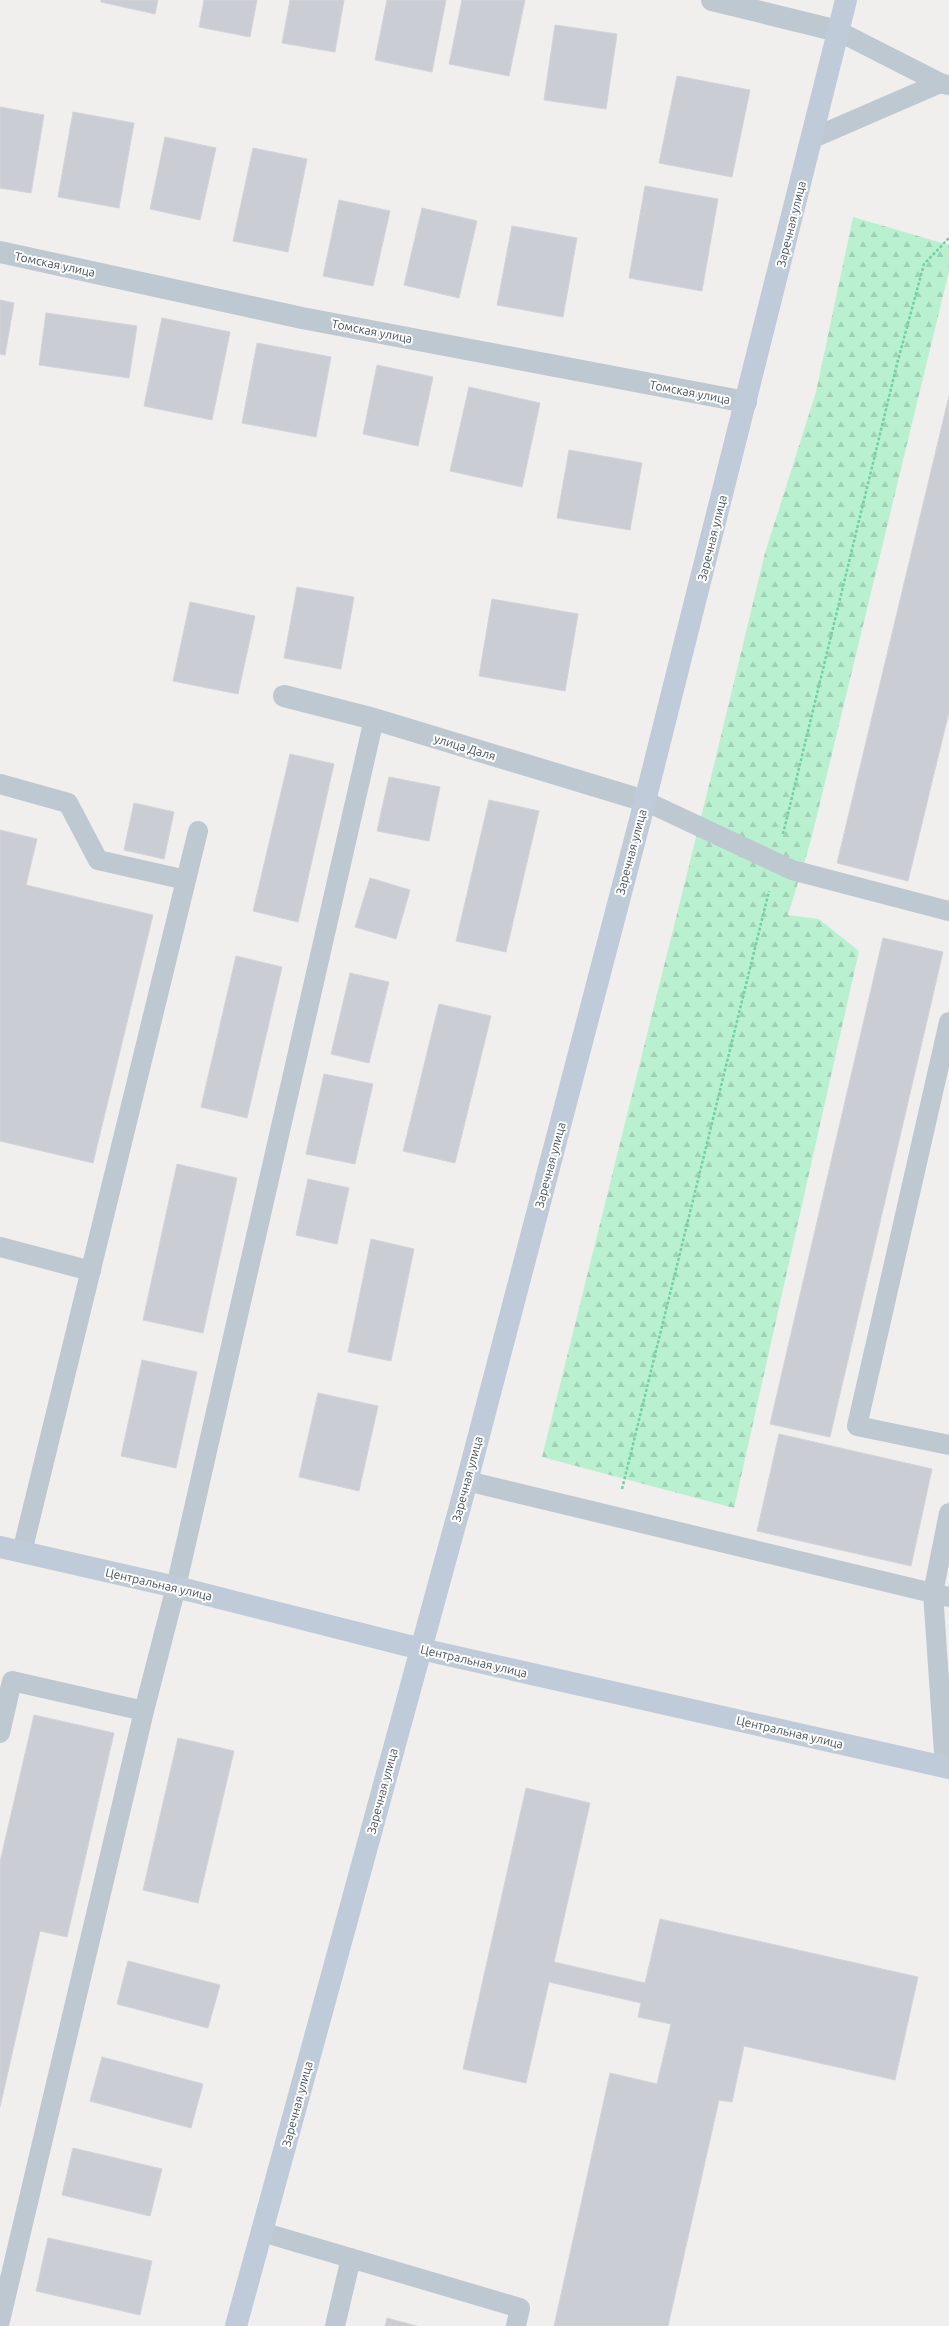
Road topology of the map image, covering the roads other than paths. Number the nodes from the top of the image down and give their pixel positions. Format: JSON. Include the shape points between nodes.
{"nodes":[{"id":1,"x":712,"y":0,"type":"edge"},
{"id":2,"x":846,"y":0,"type":"edge"},
{"id":3,"x":838,"y":31,"type":"junction"},
{"id":4,"x":944,"y":84,"type":"edge"},
{"id":5,"x":813,"y":138,"type":"junction"},
{"id":6,"x":0,"y":252,"type":"edge"},
{"id":7,"x":746,"y":402,"type":"junction"},
{"id":8,"x":284,"y":696,"type":"dead end"},
{"id":9,"x":374,"y":719,"type":"junction"},
{"id":10,"x":0,"y":784,"type":"edge"},
{"id":11,"x":645,"y":801,"type":"junction"},
{"id":12,"x":198,"y":831,"type":"dead end"},
{"id":13,"x":186,"y":880,"type":"junction"},
{"id":14,"x":949,"y":911,"type":"edge"},
{"id":15,"x":949,"y":1022,"type":"edge"},
{"id":16,"x":0,"y":1247,"type":"edge"},
{"id":17,"x":90,"y":1271,"type":"junction"},
{"id":18,"x":949,"y":1445,"type":"edge"},
{"id":19,"x":467,"y":1481,"type":"junction"},
{"id":20,"x":949,"y":1513,"type":"edge"},
{"id":21,"x":0,"y":1547,"type":"edge"},
{"id":22,"x":22,"y":1552,"type":"junction"},
{"id":23,"x":176,"y":1587,"type":"junction"},
{"id":24,"x":941,"y":1595,"type":"edge"},
{"id":25,"x":421,"y":1649,"type":"junction"},
{"id":26,"x":144,"y":1711,"type":"junction"},
{"id":27,"x":0,"y":1733,"type":"edge"},
{"id":28,"x":947,"y":1767,"type":"edge"},
{"id":29,"x":262,"y":2232,"type":"junction"},
{"id":30,"x":351,"y":2258,"type":"junction"},
{"id":31,"x":0,"y":2321,"type":"edge"},
{"id":32,"x":236,"y":2326,"type":"edge"},
{"id":33,"x":335,"y":2326,"type":"edge"},
{"id":34,"x":516,"y":2326,"type":"edge"}],
"edges":[{"from":1,"to":3,"type":"street"},
{"from":2,"to":3,"type":"street","name":"Заречная улица"},
{"from":3,"to":4,"type":"lane"},
{"from":3,"to":5,"type":"street","name":"Заречная улица"},
{"from":4,"to":5,"type":"lane"},
{"from":5,"to":7,"type":"street","name":"Заречная улица"},
{"from":6,"to":7,"type":"street","name":"Томская улица","via":[[302,318]]},
{"from":7,"to":11,"type":"street","name":"Заречная улица"},
{"from":8,"to":9,"type":"street","name":"улица Даля"},
{"from":9,"to":11,"type":"street","name":"улица Даля"},
{"from":9,"to":23,"type":"lane"},
{"from":10,"to":13,"type":"lane","via":[[68,803],[98,860]]},
{"from":11,"to":14,"type":"lane","via":[[792,870]]},
{"from":11,"to":19,"type":"street","name":"Заречная улица"},
{"from":12,"to":13,"type":"lane"},
{"from":13,"to":17,"type":"lane"},
{"from":15,"to":18,"type":"lane","via":[[857,1426]]},
{"from":16,"to":17,"type":"lane"},
{"from":17,"to":22,"type":"lane"},
{"from":19,"to":24,"type":"lane"},
{"from":19,"to":25,"type":"street","name":"Заречная улица"},
{"from":20,"to":24,"type":"lane"},
{"from":21,"to":22,"type":"street","name":"Центральная улица"},
{"from":22,"to":23,"type":"street","name":"Центральная улица"},
{"from":23,"to":25,"type":"street","name":"Центральная улица"},
{"from":23,"to":26,"type":"lane"},
{"from":24,"to":28,"type":"lane"},
{"from":25,"to":28,"type":"street","name":"Центральная улица"},
{"from":25,"to":29,"type":"street","name":"Заречная улица"},
{"from":26,"to":27,"type":"lane","via":[[12,1681]]},
{"from":26,"to":31,"type":"lane"},
{"from":29,"to":30,"type":"lane"},
{"from":29,"to":32,"type":"street","name":"Заречная улица"},
{"from":30,"to":33,"type":"lane"},
{"from":30,"to":34,"type":"lane","via":[[520,2308]]}]}
